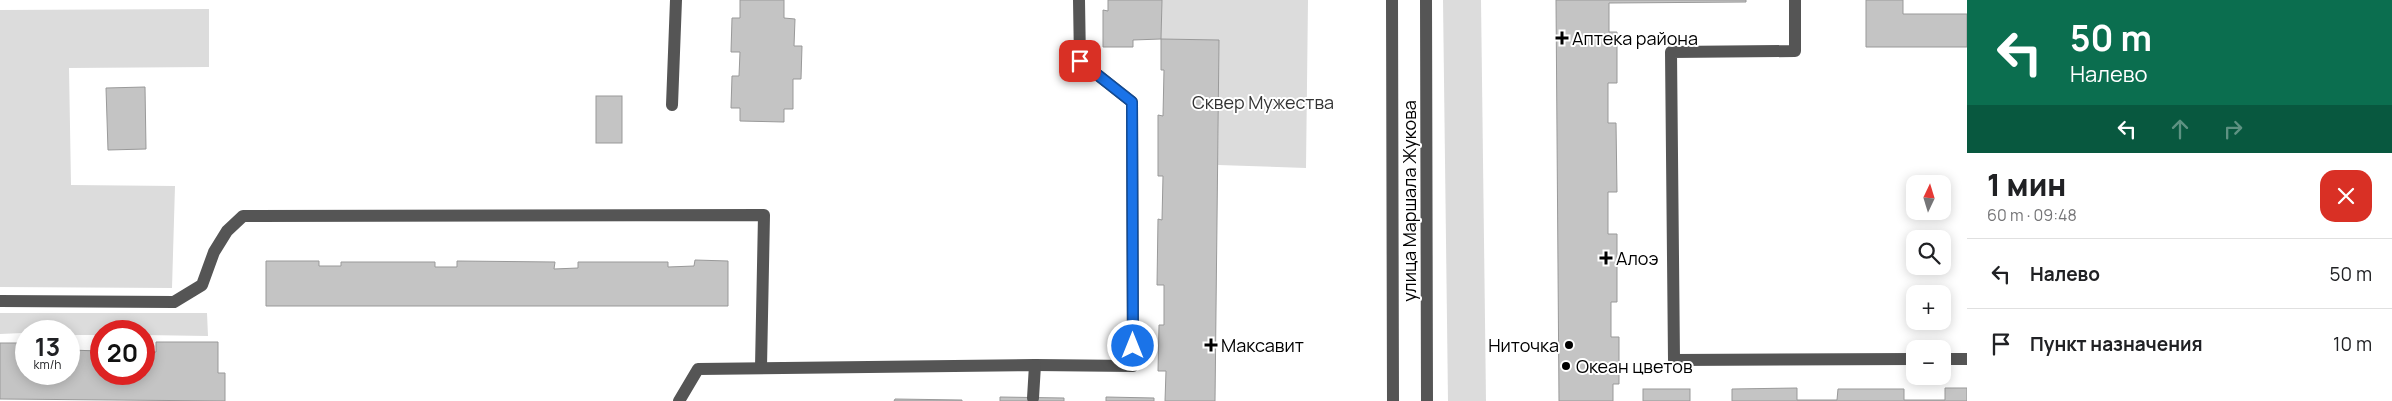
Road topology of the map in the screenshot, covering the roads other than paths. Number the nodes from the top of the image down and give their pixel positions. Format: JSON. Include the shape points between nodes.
{"nodes":[{"id":1,"x":676,"y":0,"type":"edge"},
{"id":2,"x":1079,"y":0,"type":"edge"},
{"id":3,"x":1392,"y":0,"type":"edge"},
{"id":4,"x":1426,"y":0,"type":"edge"},
{"id":5,"x":1795,"y":0,"type":"edge"},
{"id":6,"x":672,"y":105,"type":"dead end"},
{"id":7,"x":0,"y":301,"type":"edge"},
{"id":8,"x":1906,"y":359,"type":"edge"},
{"id":9,"x":1951,"y":359,"type":"edge"},
{"id":10,"x":1967,"y":359,"type":"edge"},
{"id":11,"x":1035,"y":365,"type":"junction"},
{"id":12,"x":761,"y":367,"type":"junction"},
{"id":13,"x":1033,"y":398,"type":"dead end"},
{"id":14,"x":679,"y":401,"type":"edge"},
{"id":15,"x":1393,"y":401,"type":"edge"},
{"id":16,"x":1427,"y":401,"type":"edge"}],
"edges":[{"from":1,"to":6,"type":"street"},
{"from":2,"to":11,"type":"street","via":[[1080,61],[1132,102],[1133,366]]},
{"from":3,"to":15,"type":"street","name":"улица Маршала Жукова"},
{"from":4,"to":16,"type":"street","name":"улица Маршала Жукова"},
{"from":5,"to":8,"type":"street","via":[[1796,51],[1672,52],[1674,360]]},
{"from":7,"to":12,"type":"street","via":[[174,302],[202,285],[214,252],[227,231],[243,216],[764,215]]},
{"from":9,"to":10,"type":"street"},
{"from":11,"to":12,"type":"street"},
{"from":11,"to":13,"type":"street"},
{"from":12,"to":14,"type":"street","via":[[698,369]]}]}
